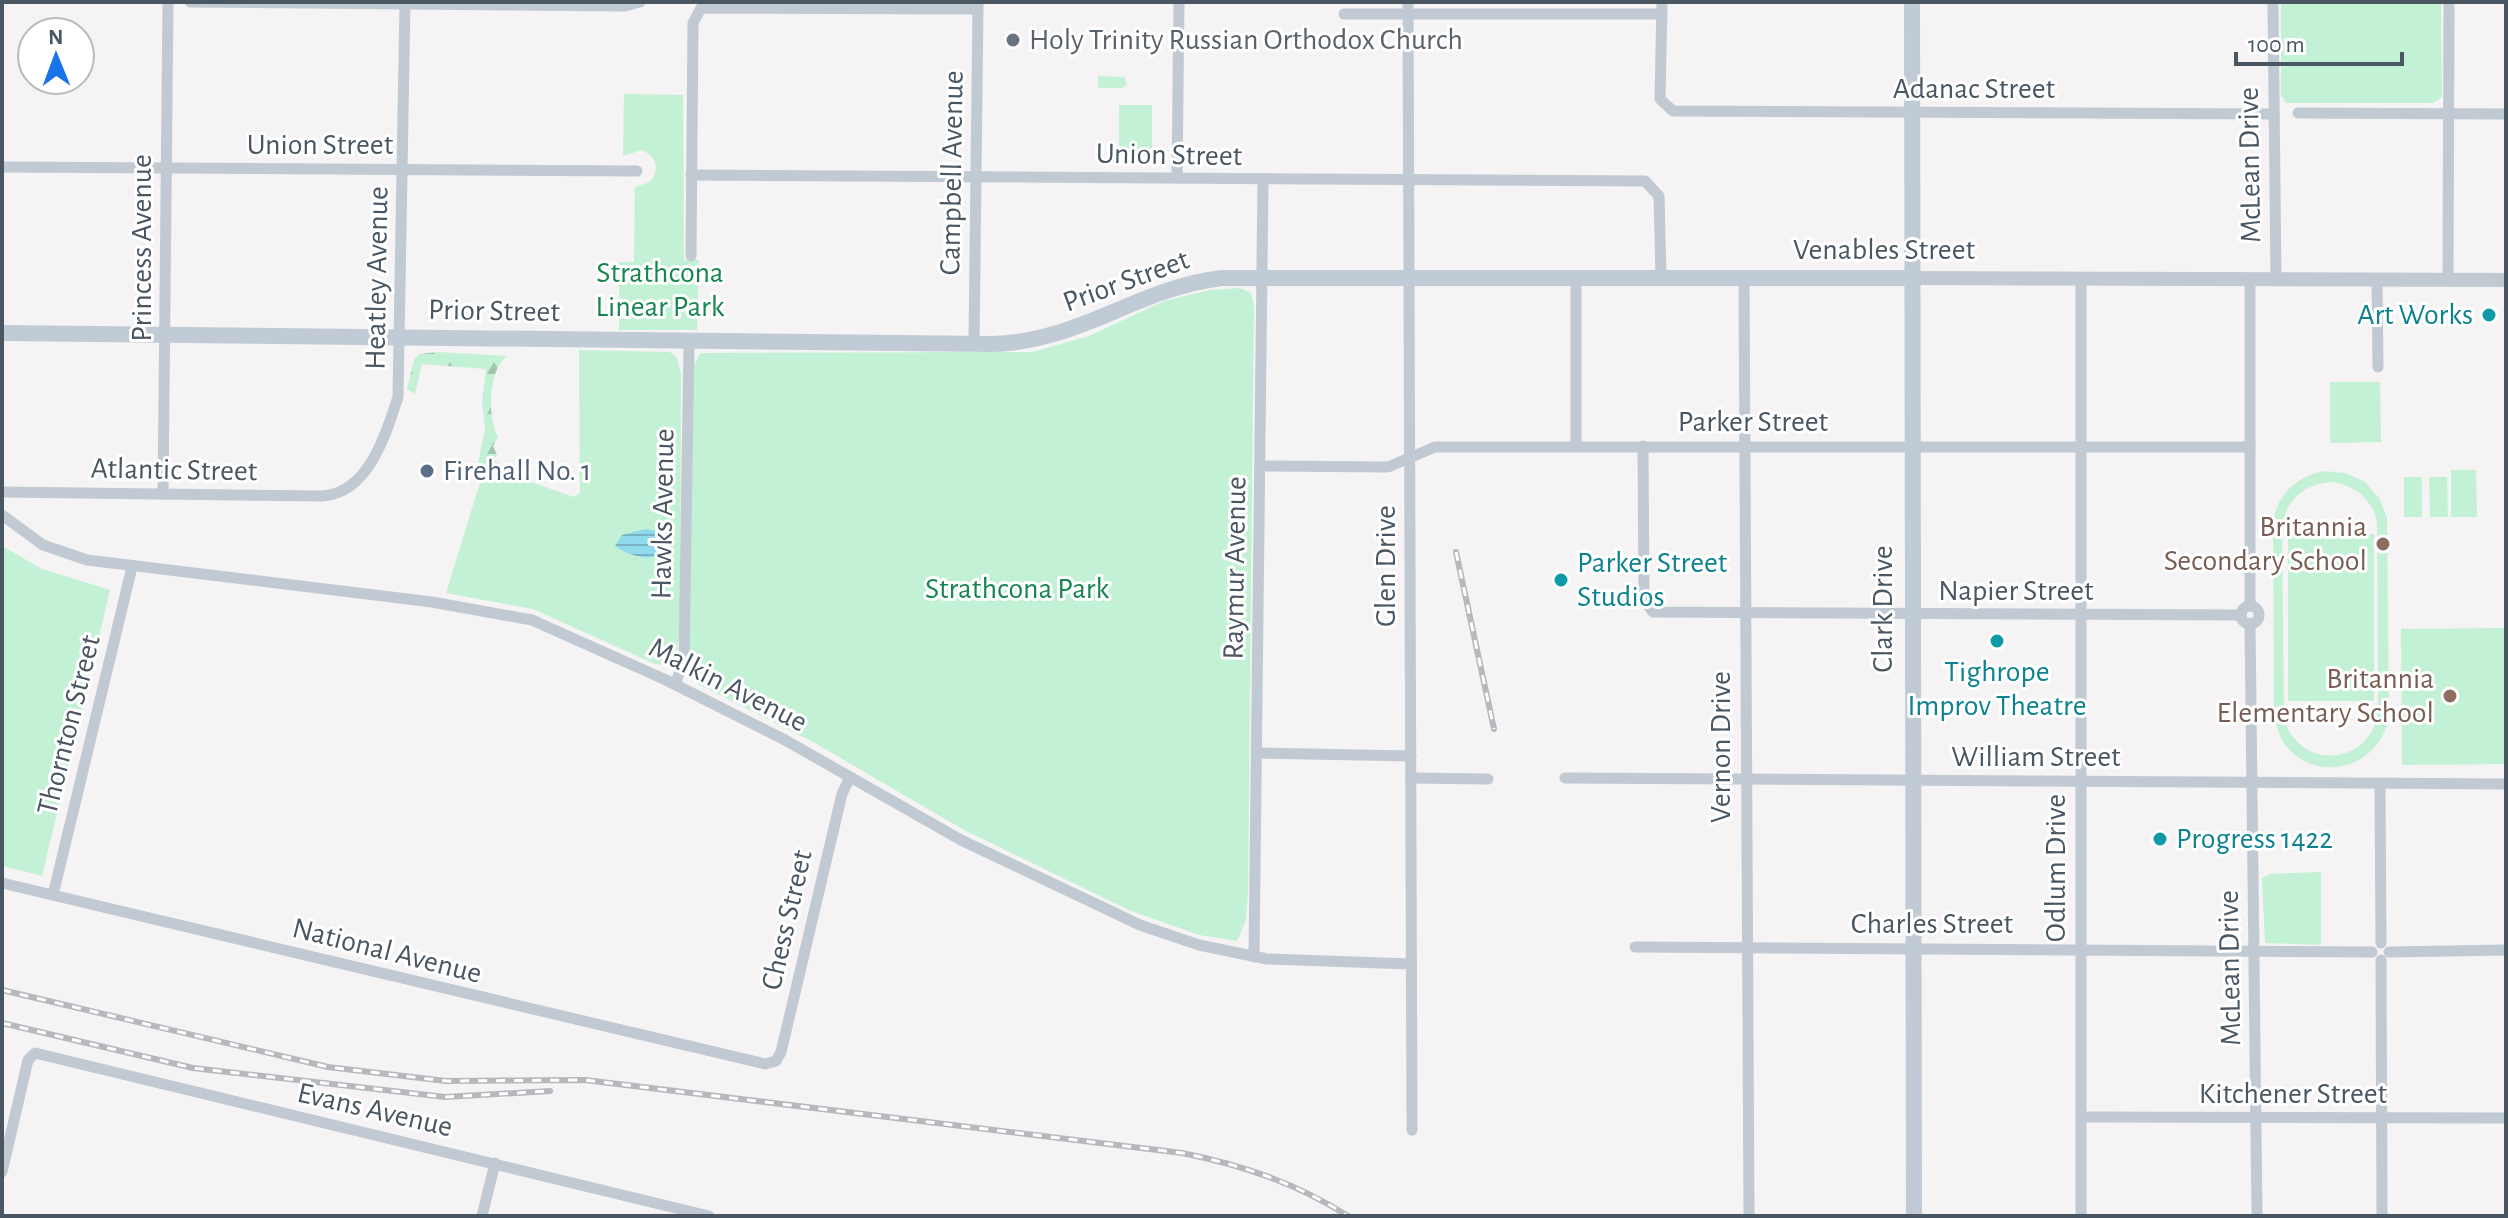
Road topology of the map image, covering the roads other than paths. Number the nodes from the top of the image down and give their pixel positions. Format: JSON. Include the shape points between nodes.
{"nodes":[{"id":1,"x":168,"y":2,"type":"edge"},
{"id":2,"x":190,"y":2,"type":"edge"},
{"id":3,"x":640,"y":2,"type":"edge"},
{"id":4,"x":1179,"y":2,"type":"edge"},
{"id":5,"x":1912,"y":2,"type":"edge"},
{"id":6,"x":2273,"y":2,"type":"edge"},
{"id":7,"x":2449,"y":2,"type":"edge"},
{"id":8,"x":405,"y":3,"type":"edge"},
{"id":9,"x":978,"y":5,"type":"edge"},
{"id":10,"x":1408,"y":8,"type":"edge"},
{"id":11,"x":1662,"y":8,"type":"edge"},
{"id":12,"x":1344,"y":14,"type":"dead end"},
{"id":13,"x":1912,"y":113,"type":"junction"},
{"id":14,"x":2298,"y":113,"type":"dead end"},
{"id":15,"x":2274,"y":114,"type":"junction"},
{"id":16,"x":2449,"y":114,"type":"junction"},
{"id":17,"x":2506,"y":114,"type":"edge"},
{"id":18,"x":2,"y":167,"type":"edge"},
{"id":19,"x":167,"y":168,"type":"junction"},
{"id":20,"x":403,"y":170,"type":"junction"},
{"id":21,"x":637,"y":171,"type":"dead end"},
{"id":22,"x":691,"y":175,"type":"junction"},
{"id":23,"x":975,"y":177,"type":"junction"},
{"id":24,"x":1177,"y":178,"type":"junction"},
{"id":25,"x":1263,"y":180,"type":"junction"},
{"id":26,"x":1408,"y":182,"type":"junction"},
{"id":27,"x":691,"y":256,"type":"dead end"},
{"id":28,"x":1576,"y":276,"type":"junction"},
{"id":29,"x":1661,"y":276,"type":"junction"},
{"id":30,"x":1263,"y":277,"type":"junction"},
{"id":31,"x":1744,"y":277,"type":"junction"},
{"id":32,"x":1409,"y":278,"type":"junction"},
{"id":33,"x":1911,"y":278,"type":"junction"},
{"id":34,"x":2081,"y":280,"type":"junction"},
{"id":35,"x":2250,"y":280,"type":"junction"},
{"id":36,"x":2276,"y":280,"type":"junction"},
{"id":37,"x":2377,"y":280,"type":"junction"},
{"id":38,"x":2448,"y":280,"type":"junction"},
{"id":39,"x":2506,"y":280,"type":"edge"},
{"id":40,"x":2,"y":333,"type":"edge"},
{"id":41,"x":165,"y":335,"type":"junction"},
{"id":42,"x":400,"y":338,"type":"junction"},
{"id":43,"x":689,"y":341,"type":"junction"},
{"id":44,"x":974,"y":344,"type":"junction"},
{"id":45,"x":2378,"y":367,"type":"dead end"},
{"id":46,"x":1745,"y":445,"type":"junction"},
{"id":47,"x":1576,"y":446,"type":"junction"},
{"id":48,"x":1643,"y":446,"type":"junction"},
{"id":49,"x":1911,"y":446,"type":"junction"},
{"id":50,"x":2079,"y":447,"type":"junction"},
{"id":51,"x":2250,"y":447,"type":"junction"},
{"id":52,"x":1409,"y":459,"type":"junction"},
{"id":53,"x":1260,"y":466,"type":"junction"},
{"id":54,"x":2,"y":492,"type":"edge"},
{"id":55,"x":344,"y":492,"type":"joint"},
{"id":56,"x":163,"y":494,"type":"junction"},
{"id":57,"x":2,"y":515,"type":"edge"},
{"id":58,"x":132,"y":567,"type":"junction"},
{"id":59,"x":1745,"y":614,"type":"junction"},
{"id":60,"x":1911,"y":614,"type":"junction"},
{"id":61,"x":2080,"y":615,"type":"junction"},
{"id":62,"x":2247,"y":615,"type":"junction"},
{"id":63,"x":675,"y":684,"type":"junction"},
{"id":64,"x":1258,"y":753,"type":"junction"},
{"id":65,"x":1411,"y":756,"type":"junction"},
{"id":66,"x":850,"y":777,"type":"junction"},
{"id":67,"x":1411,"y":778,"type":"junction"},
{"id":68,"x":1565,"y":778,"type":"dead end"},
{"id":69,"x":1488,"y":779,"type":"dead end"},
{"id":70,"x":1745,"y":780,"type":"junction"},
{"id":71,"x":1912,"y":780,"type":"junction"},
{"id":72,"x":2081,"y":781,"type":"junction"},
{"id":73,"x":2252,"y":783,"type":"junction"},
{"id":74,"x":2506,"y":784,"type":"edge"},
{"id":75,"x":2380,"y":785,"type":"junction"},
{"id":76,"x":2,"y":883,"type":"edge"},
{"id":77,"x":53,"y":895,"type":"junction"},
{"id":78,"x":1635,"y":947,"type":"dead end"},
{"id":79,"x":1746,"y":947,"type":"junction"},
{"id":80,"x":1913,"y":948,"type":"junction"},
{"id":81,"x":2080,"y":949,"type":"junction"},
{"id":82,"x":2254,"y":950,"type":"junction"},
{"id":83,"x":2506,"y":950,"type":"edge"},
{"id":84,"x":2381,"y":952,"type":"junction"},
{"id":85,"x":1254,"y":957,"type":"junction"},
{"id":86,"x":1410,"y":964,"type":"junction"},
{"id":87,"x":761,"y":1064,"type":"joint"},
{"id":88,"x":2081,"y":1117,"type":"junction"},
{"id":89,"x":2255,"y":1117,"type":"junction"},
{"id":90,"x":2382,"y":1118,"type":"junction"},
{"id":91,"x":2506,"y":1118,"type":"edge"},
{"id":92,"x":1412,"y":1130,"type":"dead end"},
{"id":93,"x":495,"y":1163,"type":"junction"},
{"id":94,"x":2,"y":1172,"type":"edge"},
{"id":95,"x":482,"y":1216,"type":"edge"},
{"id":96,"x":709,"y":1216,"type":"edge"},
{"id":97,"x":1749,"y":1216,"type":"edge"},
{"id":98,"x":1914,"y":1216,"type":"edge"},
{"id":99,"x":2081,"y":1216,"type":"edge"},
{"id":100,"x":2257,"y":1216,"type":"edge"},
{"id":101,"x":2382,"y":1216,"type":"edge"}],
"edges":[{"from":1,"to":19,"type":"street","name":"Princess Avenue"},
{"from":2,"to":8,"type":"street"},
{"from":3,"to":8,"type":"street"},
{"from":4,"to":24,"type":"street"},
{"from":5,"to":13,"type":"main road","name":"Clark Drive"},
{"from":6,"to":15,"type":"street","name":"McLean Drive"},
{"from":7,"to":16,"type":"street"},
{"from":8,"to":20,"type":"street","name":"Heatley Avenue"},
{"from":9,"to":22,"type":"street","via":[[697,12]]},
{"from":9,"to":23,"type":"street","name":"Campbell Avenue"},
{"from":10,"to":11,"type":"street"},
{"from":10,"to":12,"type":"street"},
{"from":10,"to":26,"type":"street","name":"Glen Drive"},
{"from":11,"to":13,"type":"street","name":"Adanac Street","via":[[1660,99],[1673,111]]},
{"from":13,"to":15,"type":"street","name":"Adanac Street"},
{"from":13,"to":33,"type":"main road","name":"Clark Drive"},
{"from":14,"to":16,"type":"street"},
{"from":15,"to":36,"type":"street","name":"McLean Drive"},
{"from":16,"to":17,"type":"street"},
{"from":16,"to":38,"type":"street"},
{"from":18,"to":19,"type":"street","name":"Union Street"},
{"from":19,"to":20,"type":"street","name":"Union Street"},
{"from":19,"to":41,"type":"street","name":"Princess Avenue"},
{"from":20,"to":21,"type":"street","name":"Union Street"},
{"from":20,"to":42,"type":"street","name":"Heatley Avenue"},
{"from":22,"to":23,"type":"street","name":"Union Street"},
{"from":22,"to":27,"type":"street"},
{"from":23,"to":24,"type":"street","name":"Union Street"},
{"from":23,"to":44,"type":"street","name":"Campbell Avenue"},
{"from":24,"to":25,"type":"street","name":"Union Street"},
{"from":25,"to":26,"type":"street","name":"Union Street"},
{"from":25,"to":30,"type":"street","name":"Raymur Avenue"},
{"from":26,"to":29,"type":"street","name":"Union Street","via":[[1645,181],[1659,196]]},
{"from":26,"to":32,"type":"street","name":"Glen Drive"},
{"from":28,"to":29,"type":"main road","name":"Venables Street"},
{"from":28,"to":32,"type":"main road","name":"Venables Street"},
{"from":28,"to":47,"type":"street"},
{"from":29,"to":31,"type":"main road","name":"Venables Street"},
{"from":30,"to":32,"type":"main road","name":"Venables Street"},
{"from":30,"to":44,"type":"main road","name":"Prior Street","via":[[1200,280],[1147,296],[1059,335]]},
{"from":30,"to":53,"type":"street","name":"Raymur Avenue"},
{"from":31,"to":33,"type":"main road","name":"Venables Street"},
{"from":31,"to":46,"type":"street","name":"Vernon Drive"},
{"from":32,"to":52,"type":"street","name":"Glen Drive"},
{"from":33,"to":34,"type":"street","name":"Venables Street"},
{"from":33,"to":49,"type":"main road","name":"Clark Drive"},
{"from":34,"to":35,"type":"street","name":"Venables Street"},
{"from":34,"to":50,"type":"street","name":"Odlum Drive"},
{"from":35,"to":36,"type":"street","name":"Venables Street"},
{"from":35,"to":51,"type":"street","name":"McLean Drive"},
{"from":36,"to":37,"type":"street","name":"Venables Street"},
{"from":37,"to":38,"type":"street","name":"Venables Street"},
{"from":37,"to":45,"type":"street"},
{"from":38,"to":39,"type":"street","name":"Venables Street"},
{"from":40,"to":41,"type":"main road","name":"Prior Street"},
{"from":41,"to":42,"type":"main road","name":"Prior Street"},
{"from":41,"to":56,"type":"street","name":"Princess Avenue"},
{"from":42,"to":43,"type":"main road","name":"Prior Street"},
{"from":42,"to":55,"type":"street","name":"Heatley Avenue","via":[[398,397],[391,420],[381,445]]},
{"from":43,"to":44,"type":"main road","name":"Prior Street"},
{"from":43,"to":63,"type":"street","name":"Hawks Avenue","via":[[684,662]]},
{"from":46,"to":48,"type":"street","name":"Parker Street"},
{"from":46,"to":49,"type":"street","name":"Parker Street"},
{"from":46,"to":59,"type":"street","name":"Vernon Drive"},
{"from":47,"to":48,"type":"street","name":"Parker Street"},
{"from":47,"to":52,"type":"street","name":"Parker Street","via":[[1435,447]]},
{"from":48,"to":59,"type":"street","name":"Napier Street","via":[[1648,609],[1660,614]]},
{"from":49,"to":50,"type":"street","name":"Parker Street"},
{"from":49,"to":60,"type":"main road","name":"Clark Drive"},
{"from":50,"to":51,"type":"street","name":"Parker Street"},
{"from":50,"to":61,"type":"street","name":"Odlum Drive"},
{"from":51,"to":62,"type":"street","name":"McLean Drive"},
{"from":52,"to":53,"type":"street","name":"Parker Street","via":[[1388,467]]},
{"from":52,"to":65,"type":"street","name":"Glen Drive"},
{"from":53,"to":64,"type":"street","name":"Raymur Avenue"},
{"from":54,"to":56,"type":"street","name":"Atlantic Street"},
{"from":55,"to":56,"type":"street","name":"Atlantic Street"},
{"from":57,"to":58,"type":"street","name":"Malkin Avenue","via":[[55,551]]},
{"from":58,"to":63,"type":"street","name":"Malkin Avenue","via":[[507,614],[572,636]]},
{"from":58,"to":77,"type":"street","name":"Thornton Street"},
{"from":59,"to":60,"type":"street","name":"Napier Street"},
{"from":59,"to":70,"type":"street","name":"Vernon Drive"},
{"from":60,"to":61,"type":"street","name":"Napier Street"},
{"from":60,"to":71,"type":"main road","name":"Clark Drive"},
{"from":61,"to":62,"type":"street","name":"Napier Street"},
{"from":61,"to":72,"type":"street","name":"Odlum Drive"},
{"from":62,"to":73,"type":"street","name":"McLean Drive"},
{"from":63,"to":66,"type":"street","name":"Malkin Avenue"},
{"from":64,"to":65,"type":"street"},
{"from":64,"to":85,"type":"street","name":"Raymur Avenue"},
{"from":65,"to":67,"type":"street","name":"Glen Drive"},
{"from":66,"to":85,"type":"street","name":"Malkin Avenue","via":[[926,822],[1102,910],[1175,938]]},
{"from":66,"to":87,"type":"street","name":"Chess Street","via":[[781,1052],[773,1062]]},
{"from":67,"to":69,"type":"street"},
{"from":67,"to":86,"type":"street","name":"Glen Drive"},
{"from":68,"to":70,"type":"street","name":"William Street"},
{"from":70,"to":71,"type":"street","name":"William Street"},
{"from":70,"to":79,"type":"street","name":"Vernon Drive"},
{"from":71,"to":72,"type":"street","name":"William Street"},
{"from":71,"to":80,"type":"main road","name":"Clark Drive"},
{"from":72,"to":73,"type":"street","name":"William Street"},
{"from":72,"to":81,"type":"street","name":"Odlum Drive"},
{"from":73,"to":75,"type":"street","name":"William Street"},
{"from":73,"to":82,"type":"street","name":"McLean Drive"},
{"from":74,"to":75,"type":"street","name":"William Street"},
{"from":75,"to":84,"type":"street"},
{"from":76,"to":77,"type":"street","name":"National Avenue"},
{"from":77,"to":87,"type":"street","name":"National Avenue"},
{"from":78,"to":79,"type":"street","name":"Charles Street"},
{"from":79,"to":80,"type":"street","name":"Charles Street"},
{"from":79,"to":97,"type":"street","name":"Vernon Drive"},
{"from":80,"to":81,"type":"street","name":"Charles Street"},
{"from":80,"to":98,"type":"main road","name":"Clark Drive"},
{"from":81,"to":82,"type":"street","name":"Charles Street"},
{"from":81,"to":88,"type":"street","name":"Odlum Drive"},
{"from":82,"to":84,"type":"street","name":"Charles Street"},
{"from":82,"to":89,"type":"street","name":"McLean Drive"},
{"from":83,"to":84,"type":"street","name":"Charles Street"},
{"from":84,"to":90,"type":"street"},
{"from":85,"to":86,"type":"street","name":"Malkin Avenue"},
{"from":86,"to":92,"type":"street","name":"Glen Drive"},
{"from":88,"to":89,"type":"street","name":"Kitchener Street"},
{"from":88,"to":99,"type":"street","name":"Odlum Drive"},
{"from":89,"to":90,"type":"street","name":"Kitchener Street"},
{"from":89,"to":100,"type":"street","name":"McLean Drive"},
{"from":90,"to":91,"type":"street","name":"Kitchener Street"},
{"from":90,"to":101,"type":"street"},
{"from":93,"to":94,"type":"street","name":"Evans Avenue","via":[[35,1053],[30,1055]]},
{"from":93,"to":95,"type":"street"},
{"from":93,"to":96,"type":"street","name":"Evans Avenue"}]}
